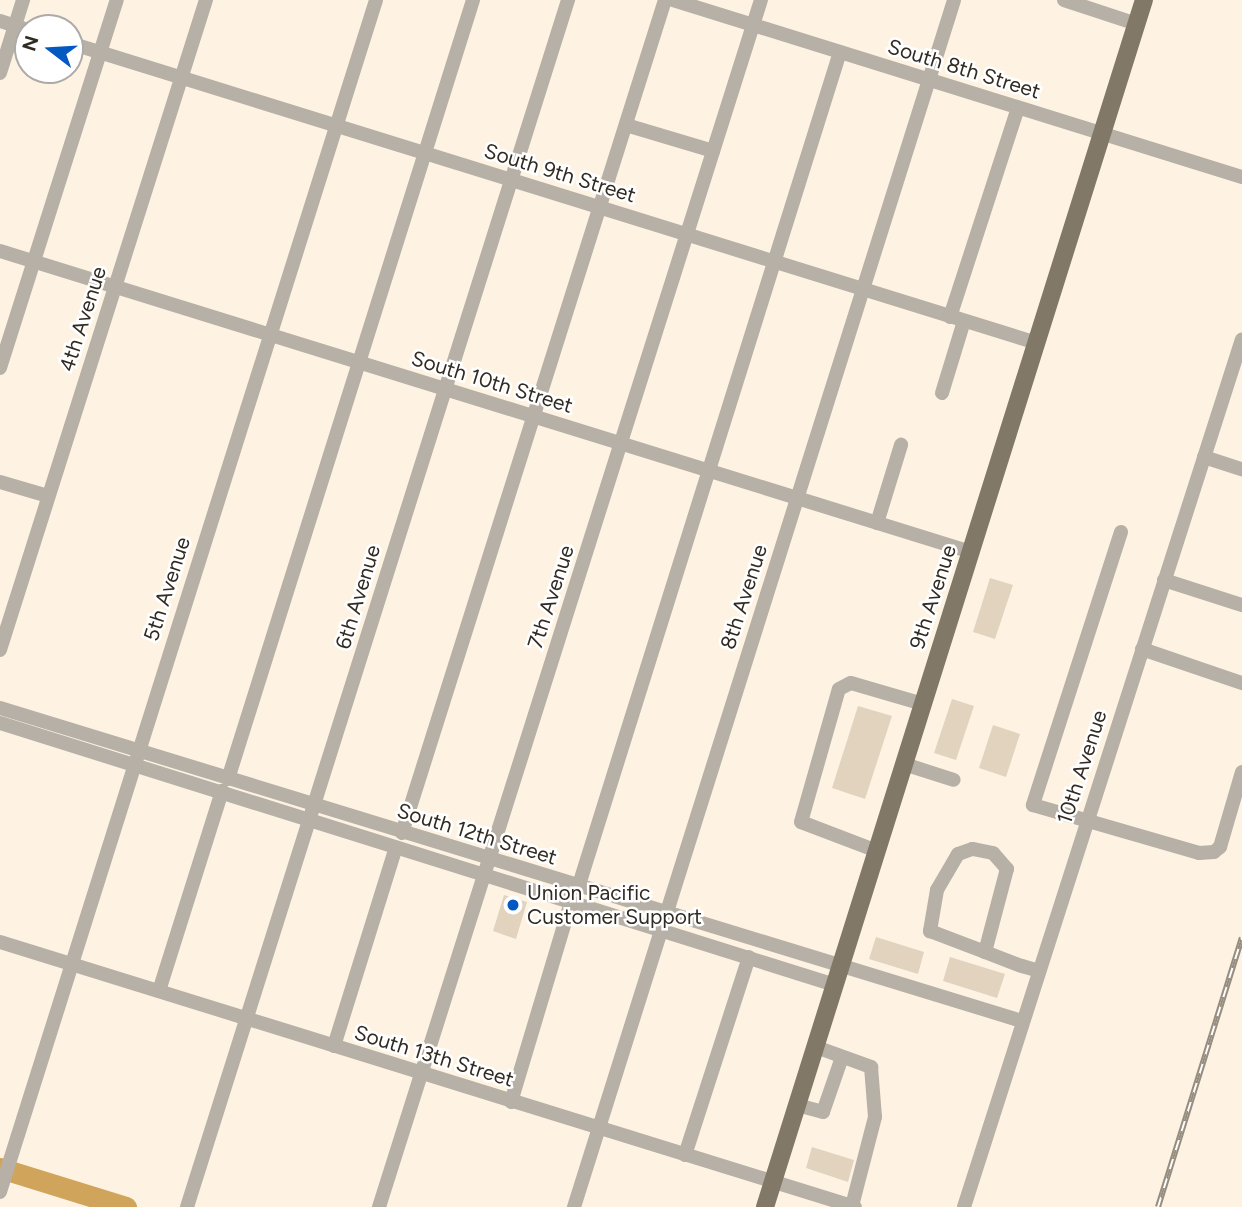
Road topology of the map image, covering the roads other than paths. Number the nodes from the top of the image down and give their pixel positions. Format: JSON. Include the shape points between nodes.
{"nodes":[{"id":1,"x":117,"y":0,"type":"edge"},
{"id":2,"x":206,"y":0,"type":"edge"},
{"id":3,"x":376,"y":0,"type":"edge"},
{"id":4,"x":473,"y":0,"type":"edge"},
{"id":5,"x":568,"y":0,"type":"edge"},
{"id":6,"x":665,"y":0,"type":"edge"},
{"id":7,"x":673,"y":0,"type":"edge"},
{"id":8,"x":761,"y":0,"type":"edge"},
{"id":9,"x":954,"y":0,"type":"edge"},
{"id":10,"x":1064,"y":0,"type":"edge"},
{"id":11,"x":1144,"y":0,"type":"edge"},
{"id":12,"x":1137,"y":24,"type":"junction"},
{"id":13,"x":753,"y":25,"type":"junction"},
{"id":14,"x":14,"y":43,"type":"edge"},
{"id":15,"x":84,"y":48,"type":"edge"},
{"id":16,"x":840,"y":52,"type":"junction"},
{"id":17,"x":100,"y":53,"type":"junction"},
{"id":18,"x":0,"y":73,"type":"edge"},
{"id":19,"x":181,"y":78,"type":"junction"},
{"id":20,"x":929,"y":80,"type":"junction"},
{"id":21,"x":1018,"y":108,"type":"junction"},
{"id":22,"x":626,"y":125,"type":"junction"},
{"id":23,"x":336,"y":126,"type":"junction"},
{"id":24,"x":1102,"y":134,"type":"junction"},
{"id":25,"x":713,"y":151,"type":"junction"},
{"id":26,"x":425,"y":153,"type":"junction"},
{"id":27,"x":1242,"y":177,"type":"edge"},
{"id":28,"x":512,"y":180,"type":"junction"},
{"id":29,"x":600,"y":208,"type":"junction"},
{"id":30,"x":687,"y":234,"type":"junction"},
{"id":31,"x":0,"y":251,"type":"edge"},
{"id":32,"x":35,"y":262,"type":"junction"},
{"id":33,"x":776,"y":262,"type":"junction"},
{"id":34,"x":115,"y":287,"type":"junction"},
{"id":35,"x":863,"y":289,"type":"junction"},
{"id":36,"x":957,"y":319,"type":"junction"},
{"id":37,"x":270,"y":335,"type":"junction"},
{"id":38,"x":1242,"y":340,"type":"edge"},
{"id":39,"x":1037,"y":343,"type":"junction"},
{"id":40,"x":359,"y":363,"type":"junction"},
{"id":41,"x":0,"y":368,"type":"edge"},
{"id":42,"x":446,"y":389,"type":"junction"},
{"id":43,"x":942,"y":393,"type":"dead end"},
{"id":44,"x":536,"y":417,"type":"junction"},
{"id":45,"x":621,"y":444,"type":"junction"},
{"id":46,"x":901,"y":445,"type":"dead end"},
{"id":47,"x":1204,"y":457,"type":"junction"},
{"id":48,"x":1242,"y":469,"type":"edge"},
{"id":49,"x":709,"y":471,"type":"junction"},
{"id":50,"x":0,"y":482,"type":"edge"},
{"id":51,"x":48,"y":496,"type":"junction"},
{"id":52,"x":797,"y":498,"type":"junction"},
{"id":53,"x":877,"y":523,"type":"junction"},
{"id":54,"x":1121,"y":532,"type":"dead end"},
{"id":55,"x":971,"y":552,"type":"junction"},
{"id":56,"x":1164,"y":580,"type":"junction"},
{"id":57,"x":1242,"y":605,"type":"edge"},
{"id":58,"x":1142,"y":649,"type":"junction"},
{"id":59,"x":0,"y":650,"type":"edge"},
{"id":60,"x":1242,"y":683,"type":"edge"},
{"id":61,"x":923,"y":705,"type":"junction"},
{"id":62,"x":0,"y":708,"type":"edge"},
{"id":63,"x":0,"y":723,"type":"edge"},
{"id":64,"x":135,"y":757,"type":"junction"},
{"id":65,"x":904,"y":764,"type":"junction"},
{"id":66,"x":1242,"y":772,"type":"edge"},
{"id":67,"x":954,"y":780,"type":"dead end"},
{"id":68,"x":225,"y":785,"type":"junction"},
{"id":69,"x":314,"y":805,"type":"junction"},
{"id":70,"x":309,"y":820,"type":"junction"},
{"id":71,"x":1086,"y":822,"type":"junction"},
{"id":72,"x":402,"y":833,"type":"junction"},
{"id":73,"x":396,"y":847,"type":"junction"},
{"id":74,"x":877,"y":851,"type":"junction"},
{"id":75,"x":489,"y":860,"type":"junction"},
{"id":76,"x":485,"y":875,"type":"junction"},
{"id":77,"x":578,"y":888,"type":"junction"},
{"id":78,"x":571,"y":902,"type":"junction"},
{"id":79,"x":663,"y":922,"type":"junction"},
{"id":80,"x":0,"y":942,"type":"edge"},
{"id":81,"x":985,"y":952,"type":"junction"},
{"id":82,"x":749,"y":957,"type":"junction"},
{"id":83,"x":841,"y":963,"type":"junction"},
{"id":84,"x":71,"y":964,"type":"junction"},
{"id":85,"x":1039,"y":971,"type":"junction"},
{"id":86,"x":835,"y":985,"type":"junction"},
{"id":87,"x":159,"y":991,"type":"junction"},
{"id":88,"x":246,"y":1018,"type":"junction"},
{"id":89,"x":1022,"y":1021,"type":"junction"},
{"id":90,"x":334,"y":1046,"type":"junction"},
{"id":91,"x":816,"y":1047,"type":"junction"},
{"id":92,"x":842,"y":1057,"type":"junction"},
{"id":93,"x":421,"y":1074,"type":"junction"},
{"id":94,"x":511,"y":1102,"type":"junction"},
{"id":95,"x":797,"y":1105,"type":"junction"},
{"id":96,"x":599,"y":1128,"type":"junction"},
{"id":97,"x":685,"y":1155,"type":"junction"},
{"id":98,"x":773,"y":1182,"type":"junction"},
{"id":99,"x":1,"y":1190,"type":"edge"},
{"id":100,"x":187,"y":1207,"type":"edge"},
{"id":101,"x":379,"y":1207,"type":"edge"},
{"id":102,"x":574,"y":1207,"type":"edge"},
{"id":103,"x":765,"y":1207,"type":"edge"},
{"id":104,"x":854,"y":1207,"type":"edge"},
{"id":105,"x":964,"y":1207,"type":"edge"}],
"edges":[{"from":1,"to":17,"type":"street"},
{"from":2,"to":19,"type":"street","name":"4th Avenue"},
{"from":3,"to":23,"type":"street","name":"5th Avenue"},
{"from":4,"to":26,"type":"street"},
{"from":5,"to":28,"type":"street","name":"6th Avenue"},
{"from":6,"to":22,"type":"street"},
{"from":7,"to":13,"type":"street","name":"South 8th Street"},
{"from":8,"to":13,"type":"street","name":"7th Avenue"},
{"from":9,"to":20,"type":"street","name":"8th Avenue"},
{"from":10,"to":12,"type":"street"},
{"from":11,"to":12,"type":"main road","name":"9th Avenue"},
{"from":12,"to":24,"type":"main road","name":"9th Avenue"},
{"from":13,"to":16,"type":"street","name":"South 8th Street"},
{"from":13,"to":25,"type":"street","name":"7th Avenue"},
{"from":14,"to":18,"type":"street"},
{"from":15,"to":17,"type":"street","name":"South 9th Street"},
{"from":16,"to":20,"type":"street","name":"South 8th Street"},
{"from":16,"to":33,"type":"street"},
{"from":17,"to":19,"type":"street","name":"South 9th Street"},
{"from":17,"to":32,"type":"street"},
{"from":19,"to":23,"type":"street","name":"South 9th Street"},
{"from":19,"to":34,"type":"street","name":"4th Avenue"},
{"from":20,"to":21,"type":"street","name":"South 8th Street"},
{"from":20,"to":35,"type":"street","name":"8th Avenue"},
{"from":21,"to":24,"type":"street","name":"South 8th Street"},
{"from":21,"to":36,"type":"street"},
{"from":22,"to":25,"type":"street"},
{"from":22,"to":29,"type":"street"},
{"from":23,"to":26,"type":"street","name":"South 9th Street"},
{"from":23,"to":37,"type":"street","name":"5th Avenue"},
{"from":24,"to":27,"type":"street","name":"South 8th Street"},
{"from":24,"to":39,"type":"main road","name":"9th Avenue"},
{"from":25,"to":30,"type":"street","name":"7th Avenue"},
{"from":26,"to":28,"type":"street","name":"South 9th Street"},
{"from":26,"to":40,"type":"street"},
{"from":28,"to":29,"type":"street","name":"South 9th Street"},
{"from":28,"to":42,"type":"street","name":"6th Avenue"},
{"from":29,"to":30,"type":"street","name":"South 9th Street"},
{"from":29,"to":44,"type":"street"},
{"from":30,"to":33,"type":"street","name":"South 9th Street"},
{"from":30,"to":45,"type":"street","name":"7th Avenue"},
{"from":31,"to":32,"type":"street","name":"South 10th Street"},
{"from":32,"to":34,"type":"street","name":"South 10th Street"},
{"from":32,"to":41,"type":"street"},
{"from":33,"to":35,"type":"street","name":"South 9th Street"},
{"from":33,"to":49,"type":"street"},
{"from":34,"to":37,"type":"street","name":"South 10th Street"},
{"from":34,"to":51,"type":"street","name":"4th Avenue"},
{"from":35,"to":36,"type":"street","name":"South 9th Street"},
{"from":35,"to":52,"type":"street","name":"8th Avenue"},
{"from":36,"to":39,"type":"street","name":"South 9th Street"},
{"from":36,"to":43,"type":"street"},
{"from":37,"to":40,"type":"street","name":"South 10th Street"},
{"from":37,"to":64,"type":"street","name":"5th Avenue"},
{"from":38,"to":47,"type":"street","name":"10th Avenue"},
{"from":39,"to":55,"type":"main road","name":"9th Avenue"},
{"from":40,"to":42,"type":"street","name":"South 10th Street"},
{"from":40,"to":68,"type":"street"},
{"from":42,"to":44,"type":"street","name":"South 10th Street"},
{"from":42,"to":69,"type":"street","name":"6th Avenue"},
{"from":44,"to":45,"type":"street","name":"South 10th Street"},
{"from":44,"to":72,"type":"street"},
{"from":45,"to":49,"type":"street","name":"South 10th Street"},
{"from":45,"to":75,"type":"street","name":"7th Avenue"},
{"from":46,"to":53,"type":"street"},
{"from":47,"to":48,"type":"street"},
{"from":47,"to":56,"type":"street","name":"10th Avenue"},
{"from":49,"to":52,"type":"street","name":"South 10th Street"},
{"from":49,"to":77,"type":"street"},
{"from":50,"to":51,"type":"street"},
{"from":51,"to":59,"type":"street","name":"4th Avenue"},
{"from":52,"to":53,"type":"street","name":"South 10th Street"},
{"from":52,"to":79,"type":"street","name":"8th Avenue"},
{"from":53,"to":55,"type":"street","name":"South 10th Street"},
{"from":54,"to":71,"type":"street","via":[[1034,805]]},
{"from":55,"to":61,"type":"main road","name":"9th Avenue"},
{"from":56,"to":57,"type":"street"},
{"from":56,"to":58,"type":"street","name":"10th Avenue"},
{"from":58,"to":60,"type":"street"},
{"from":58,"to":71,"type":"street","name":"10th Avenue"},
{"from":61,"to":65,"type":"main road","name":"9th Avenue"},
{"from":61,"to":74,"type":"street","via":[[852,683],[839,689],[801,822]]},
{"from":62,"to":64,"type":"street"},
{"from":63,"to":64,"type":"street"},
{"from":64,"to":68,"type":"street"},
{"from":64,"to":84,"type":"street","name":"5th Avenue"},
{"from":65,"to":67,"type":"street"},
{"from":65,"to":74,"type":"main road","name":"9th Avenue"},
{"from":66,"to":71,"type":"street","via":[[1220,846],[1214,852]]},
{"from":68,"to":69,"type":"street","name":"South 12th Street"},
{"from":68,"to":70,"type":"street"},
{"from":68,"to":87,"type":"street"},
{"from":69,"to":70,"type":"street","name":"6th Avenue"},
{"from":69,"to":72,"type":"street","name":"South 12th Street"},
{"from":70,"to":73,"type":"street"},
{"from":70,"to":88,"type":"street","name":"6th Avenue"},
{"from":71,"to":85,"type":"street","name":"10th Avenue"},
{"from":72,"to":75,"type":"street","name":"South 12th Street"},
{"from":73,"to":76,"type":"street"},
{"from":73,"to":90,"type":"street"},
{"from":74,"to":83,"type":"main road","name":"9th Avenue"},
{"from":75,"to":76,"type":"street","name":"7th Avenue"},
{"from":75,"to":77,"type":"street","name":"South 12th Street"},
{"from":76,"to":78,"type":"street"},
{"from":76,"to":93,"type":"street","name":"7th Avenue"},
{"from":77,"to":79,"type":"street","name":"South 12th Street"},
{"from":78,"to":79,"type":"street"},
{"from":78,"to":94,"type":"street"},
{"from":79,"to":82,"type":"street"},
{"from":79,"to":83,"type":"street","name":"South 12th Street"},
{"from":79,"to":96,"type":"street","name":"8th Avenue"},
{"from":80,"to":84,"type":"street","name":"South 13th Street"},
{"from":81,"to":81,"type":"street","via":[[930,931],[936,890],[958,854],[972,849],[993,853],[1007,869]]},
{"from":81,"to":85,"type":"street"},
{"from":82,"to":86,"type":"street"},
{"from":82,"to":97,"type":"street"},
{"from":83,"to":86,"type":"main road","name":"9th Avenue"},
{"from":83,"to":89,"type":"street","name":"South 12th Street"},
{"from":84,"to":87,"type":"street","name":"South 13th Street"},
{"from":84,"to":99,"type":"street","name":"5th Avenue"},
{"from":85,"to":89,"type":"street","name":"10th Avenue"},
{"from":86,"to":91,"type":"main road","name":"9th Avenue"},
{"from":87,"to":88,"type":"street","name":"South 13th Street"},
{"from":88,"to":90,"type":"street","name":"South 13th Street"},
{"from":88,"to":100,"type":"street","name":"6th Avenue"},
{"from":89,"to":105,"type":"street","name":"10th Avenue"},
{"from":90,"to":93,"type":"street","name":"South 13th Street"},
{"from":91,"to":92,"type":"street"},
{"from":91,"to":95,"type":"main road","name":"9th Avenue"},
{"from":92,"to":95,"type":"street","via":[[823,1112]]},
{"from":92,"to":104,"type":"street","via":[[871,1068],[874,1094],[868,1158]]},
{"from":93,"to":94,"type":"street","name":"South 13th Street"},
{"from":93,"to":101,"type":"street","name":"7th Avenue"},
{"from":94,"to":96,"type":"street","name":"South 13th Street"},
{"from":95,"to":98,"type":"main road","name":"9th Avenue"},
{"from":96,"to":97,"type":"street","name":"South 13th Street"},
{"from":96,"to":102,"type":"street","name":"8th Avenue"},
{"from":97,"to":98,"type":"street","name":"South 13th Street"},
{"from":98,"to":103,"type":"main road","name":"9th Avenue"},
{"from":98,"to":104,"type":"street","name":"South 13th Street"}]}
